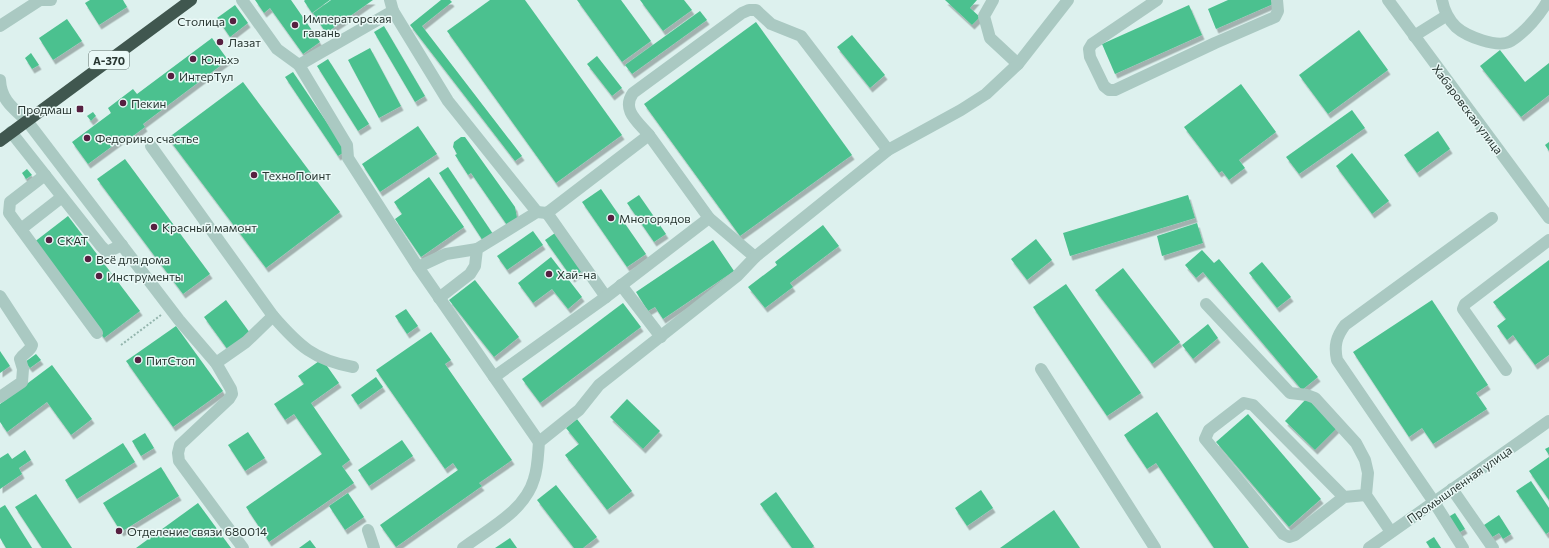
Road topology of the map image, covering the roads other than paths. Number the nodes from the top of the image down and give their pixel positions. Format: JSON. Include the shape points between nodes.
{"nodes":[{"id":1,"x":40,"y":0,"type":"edge"},
{"id":2,"x":51,"y":0,"type":"edge"},
{"id":3,"x":191,"y":0,"type":"edge"},
{"id":4,"x":242,"y":0,"type":"edge"},
{"id":5,"x":993,"y":0,"type":"edge"},
{"id":6,"x":1068,"y":0,"type":"edge"},
{"id":7,"x":1157,"y":0,"type":"edge"},
{"id":8,"x":1277,"y":0,"type":"edge"},
{"id":9,"x":1388,"y":0,"type":"edge"},
{"id":10,"x":1442,"y":0,"type":"edge"},
{"id":11,"x":1548,"y":0,"type":"edge"},
{"id":12,"x":392,"y":5,"type":"edge"},
{"id":13,"x":1446,"y":16,"type":"junction"},
{"id":14,"x":0,"y":26,"type":"edge"},
{"id":15,"x":1414,"y":36,"type":"junction"},
{"id":16,"x":1018,"y":64,"type":"junction"},
{"id":17,"x":299,"y":65,"type":"junction"},
{"id":18,"x":0,"y":80,"type":"edge"},
{"id":19,"x":28,"y":121,"type":"junction"},
{"id":20,"x":11,"y":132,"type":"junction"},
{"id":21,"x":649,"y":135,"type":"junction"},
{"id":22,"x":0,"y":141,"type":"edge"},
{"id":23,"x":151,"y":146,"type":"dead end"},
{"id":24,"x":888,"y":150,"type":"junction"},
{"id":25,"x":45,"y":175,"type":"junction"},
{"id":26,"x":62,"y":197,"type":"junction"},
{"id":27,"x":542,"y":212,"type":"junction"},
{"id":28,"x":708,"y":218,"type":"junction"},
{"id":29,"x":1492,"y":218,"type":"dead end"},
{"id":30,"x":1549,"y":218,"type":"edge"},
{"id":31,"x":21,"y":229,"type":"junction"},
{"id":32,"x":1549,"y":240,"type":"edge"},
{"id":33,"x":122,"y":245,"type":"junction"},
{"id":34,"x":477,"y":249,"type":"junction"},
{"id":35,"x":755,"y":257,"type":"junction"},
{"id":36,"x":418,"y":268,"type":"junction"},
{"id":37,"x":621,"y":285,"type":"junction"},
{"id":38,"x":0,"y":296,"type":"edge"},
{"id":39,"x":606,"y":297,"type":"junction"},
{"id":40,"x":439,"y":298,"type":"junction"},
{"id":41,"x":1206,"y":304,"type":"dead end"},
{"id":42,"x":273,"y":316,"type":"junction"},
{"id":43,"x":97,"y":333,"type":"dead end"},
{"id":44,"x":661,"y":337,"type":"junction"},
{"id":45,"x":216,"y":363,"type":"junction"},
{"id":46,"x":353,"y":367,"type":"dead end"},
{"id":47,"x":1041,"y":369,"type":"dead end"},
{"id":48,"x":1506,"y":370,"type":"dead end"},
{"id":49,"x":494,"y":377,"type":"junction"},
{"id":50,"x":0,"y":397,"type":"edge"},
{"id":51,"x":1549,"y":421,"type":"edge"},
{"id":52,"x":539,"y":442,"type":"junction"},
{"id":53,"x":1452,"y":489,"type":"junction"},
{"id":54,"x":1366,"y":495,"type":"junction"},
{"id":55,"x":1344,"y":497,"type":"junction"},
{"id":56,"x":1434,"y":502,"type":"junction"},
{"id":57,"x":368,"y":530,"type":"dead end"},
{"id":58,"x":1391,"y":532,"type":"junction"},
{"id":59,"x":243,"y":548,"type":"edge"},
{"id":60,"x":374,"y":548,"type":"edge"},
{"id":61,"x":462,"y":548,"type":"edge"},
{"id":62,"x":1155,"y":548,"type":"edge"},
{"id":63,"x":1369,"y":548,"type":"edge"},
{"id":64,"x":1463,"y":548,"type":"edge"},
{"id":65,"x":1493,"y":548,"type":"edge"}],
"edges":[{"from":1,"to":2,"type":"street"},
{"from":1,"to":14,"type":"street"},
{"from":3,"to":19,"type":"highway","number":"А-370"},
{"from":4,"to":17,"type":"street","via":[[277,49]]},
{"from":5,"to":16,"type":"street","via":[[984,16],[990,38]]},
{"from":6,"to":16,"type":"street"},
{"from":7,"to":8,"type":"street","via":[[1092,44],[1089,50],[1090,57],[1104,86],[1109,90],[1115,90],[1276,17]]},
{"from":9,"to":15,"type":"street","name":"Хабаровская улица"},
{"from":10,"to":13,"type":"street"},
{"from":11,"to":13,"type":"street","via":[[1541,13],[1510,42],[1498,45],[1457,28]]},
{"from":12,"to":17,"type":"street"},
{"from":12,"to":27,"type":"street","via":[[448,101]]},
{"from":13,"to":15,"type":"street"},
{"from":15,"to":30,"type":"street","name":"Хабаровская улица"},
{"from":16,"to":24,"type":"street","via":[[986,94]]},
{"from":17,"to":36,"type":"street","via":[[347,145],[348,158]]},
{"from":18,"to":19,"type":"street","via":[[1,91],[8,104]]},
{"from":19,"to":20,"type":"highway","number":"А-370"},
{"from":19,"to":33,"type":"street"},
{"from":20,"to":22,"type":"highway","number":"А-370"},
{"from":20,"to":25,"type":"street"},
{"from":21,"to":24,"type":"street","via":[[628,109],[628,100],[633,93],[742,14],[756,10],[771,24],[801,36]]},
{"from":21,"to":27,"type":"street"},
{"from":21,"to":28,"type":"street"},
{"from":23,"to":42,"type":"street"},
{"from":24,"to":35,"type":"street"},
{"from":25,"to":26,"type":"street"},
{"from":25,"to":31,"type":"street","via":[[10,202],[9,213]]},
{"from":26,"to":31,"type":"street"},
{"from":26,"to":33,"type":"street","via":[[107,252]]},
{"from":27,"to":34,"type":"street"},
{"from":27,"to":39,"type":"street"},
{"from":28,"to":35,"type":"street"},
{"from":28,"to":37,"type":"street"},
{"from":29,"to":56,"type":"street","via":[[1345,325],[1336,341],[1337,360]]},
{"from":31,"to":43,"type":"street"},
{"from":32,"to":48,"type":"street","via":[[1465,304],[1463,309],[1464,314]]},
{"from":33,"to":45,"type":"street","via":[[170,309]]},
{"from":34,"to":36,"type":"street","via":[[446,254]]},
{"from":34,"to":40,"type":"street","via":[[475,266],[470,274]]},
{"from":35,"to":44,"type":"street","via":[[738,276]]},
{"from":36,"to":40,"type":"street"},
{"from":37,"to":39,"type":"street"},
{"from":37,"to":44,"type":"street"},
{"from":38,"to":50,"type":"street","via":[[32,344],[30,350],[20,359],[23,369],[22,382]]},
{"from":39,"to":49,"type":"street"},
{"from":40,"to":49,"type":"street"},
{"from":41,"to":54,"type":"street","via":[[1290,393],[1314,398],[1356,443],[1368,472]]},
{"from":42,"to":45,"type":"street","via":[[246,342]]},
{"from":42,"to":46,"type":"street","via":[[300,345],[330,363]]},
{"from":44,"to":52,"type":"street","via":[[599,385],[579,410]]},
{"from":45,"to":59,"type":"street","via":[[232,394],[180,445],[178,453],[180,461]]},
{"from":47,"to":62,"type":"street"},
{"from":49,"to":52,"type":"street"},
{"from":51,"to":53,"type":"street","name":"Промышленная улица"},
{"from":52,"to":61,"type":"street","via":[[537,467],[529,491],[517,508]]},
{"from":53,"to":56,"type":"street","name":"Промышленная улица"},
{"from":53,"to":65,"type":"street"},
{"from":54,"to":55,"type":"street"},
{"from":54,"to":58,"type":"street"},
{"from":55,"to":55,"type":"street","via":[[1289,537],[1283,534],[1205,439],[1207,434],[1244,403],[1253,405]]},
{"from":56,"to":58,"type":"street","name":"Промышленная улица"},
{"from":56,"to":64,"type":"street"},
{"from":57,"to":60,"type":"street"},
{"from":58,"to":63,"type":"street","name":"Промышленная улица"}]}
